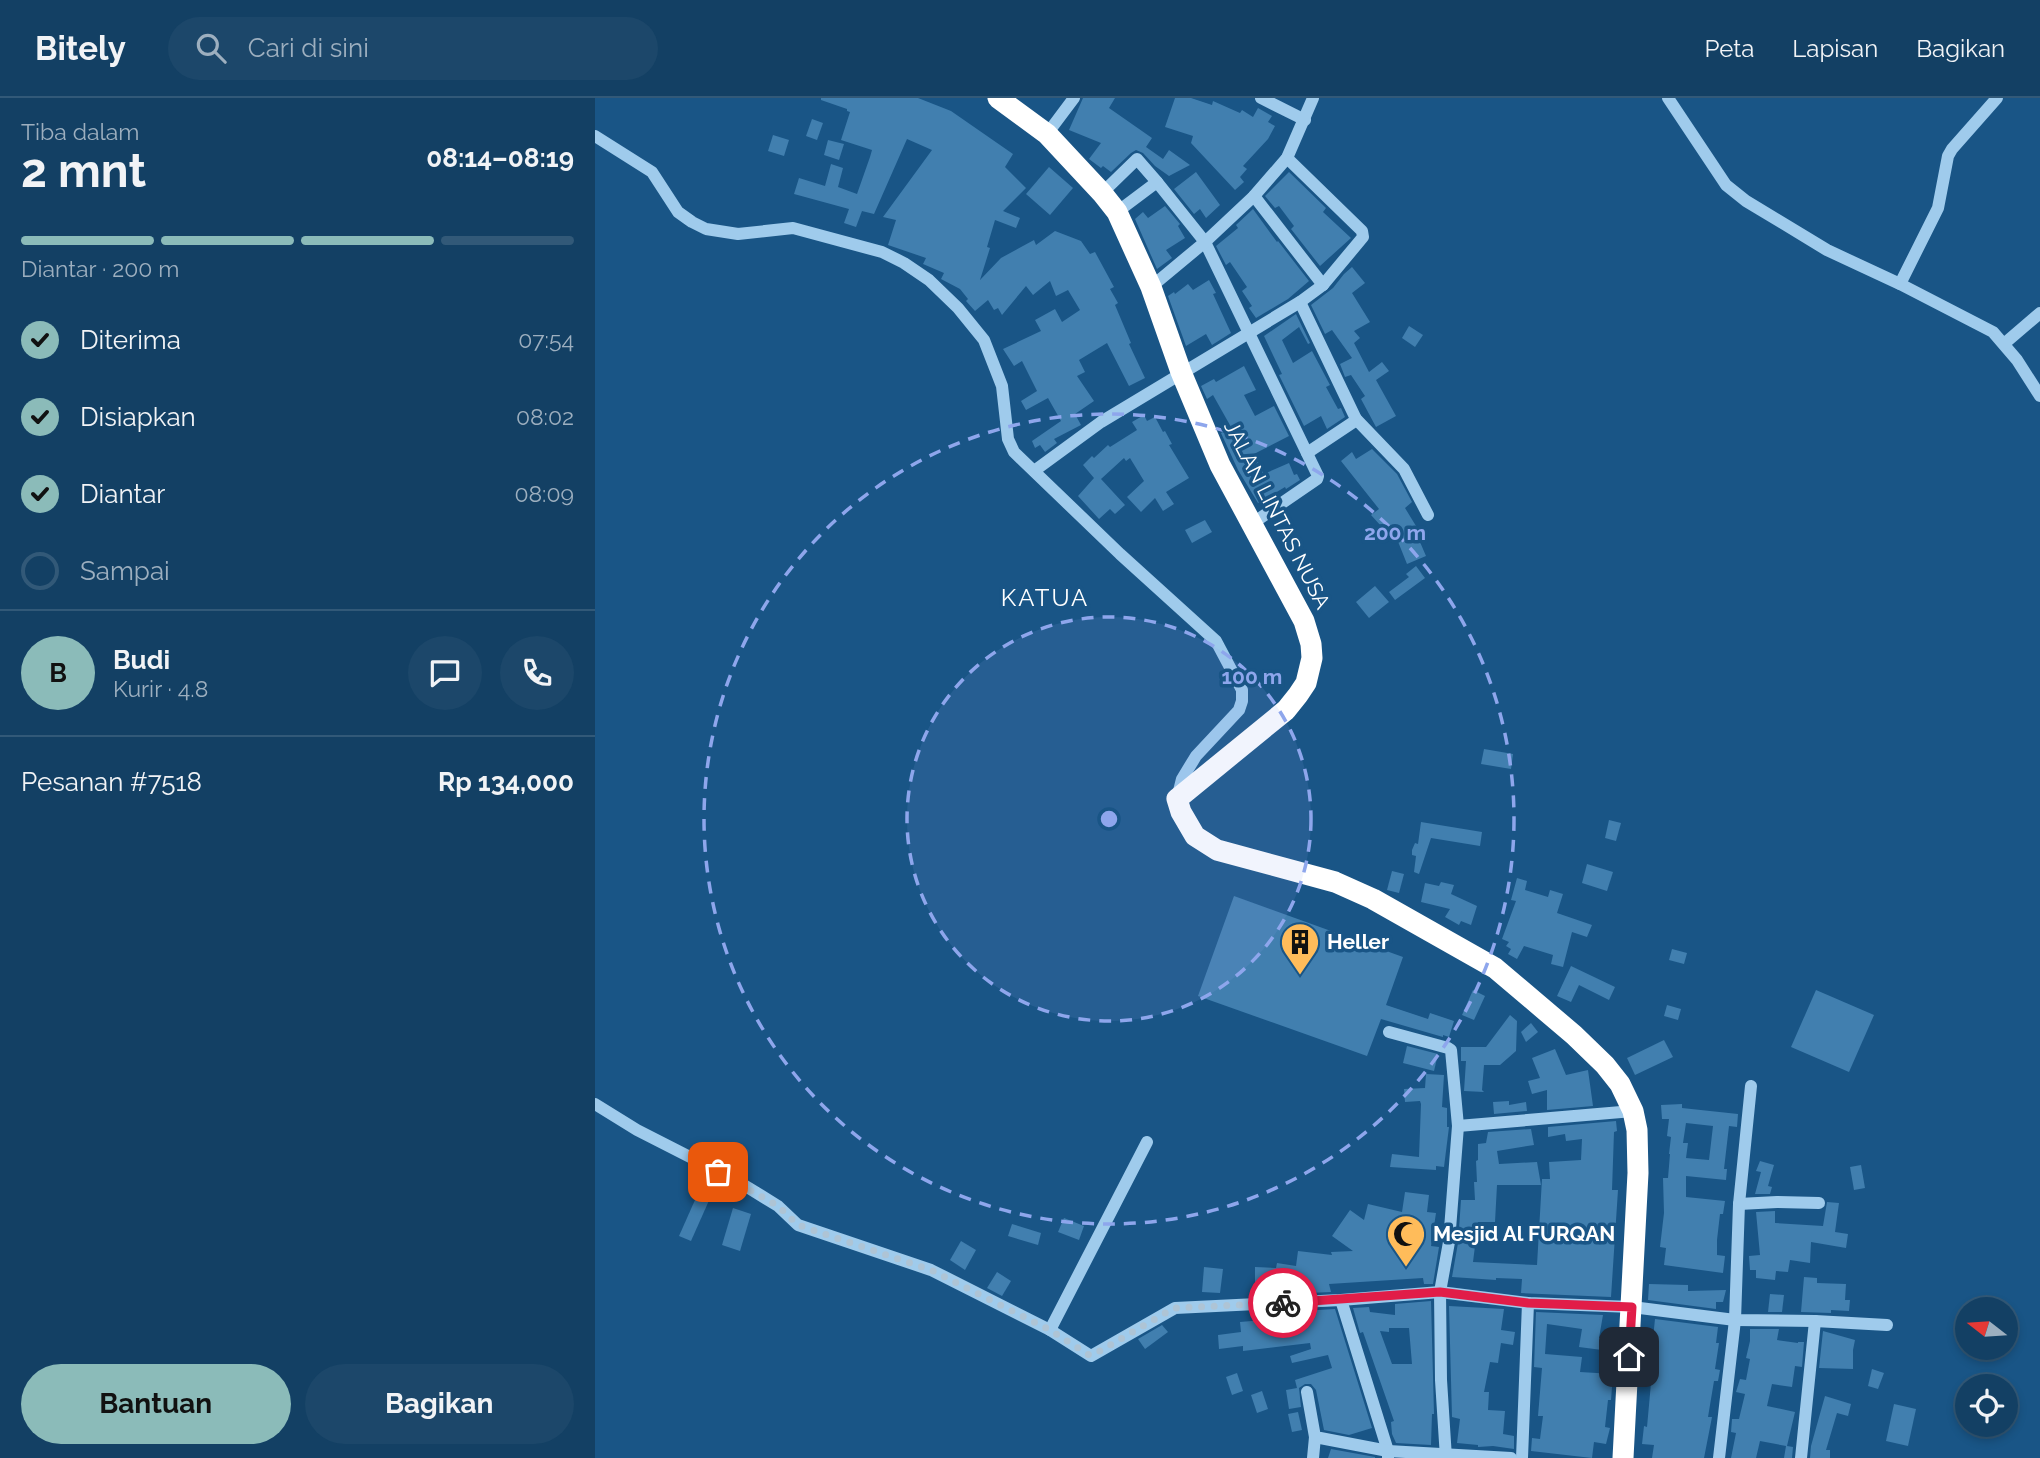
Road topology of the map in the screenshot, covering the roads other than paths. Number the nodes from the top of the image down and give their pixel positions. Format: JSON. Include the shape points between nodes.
{"nodes":[{"id":1,"x":998,"y":98,"type":"edge"},
{"id":2,"x":1074,"y":98,"type":"edge"},
{"id":3,"x":1261,"y":98,"type":"edge"},
{"id":4,"x":1313,"y":98,"type":"edge"},
{"id":5,"x":1668,"y":98,"type":"edge"},
{"id":6,"x":1997,"y":98,"type":"edge"},
{"id":7,"x":1305,"y":120,"type":"junction"},
{"id":8,"x":1047,"y":134,"type":"junction"},
{"id":9,"x":595,"y":136,"type":"edge"},
{"id":10,"x":1287,"y":158,"type":"junction"},
{"id":11,"x":1157,"y":182,"type":"junction"},
{"id":12,"x":1102,"y":193,"type":"junction"},
{"id":13,"x":1254,"y":196,"type":"junction"},
{"id":14,"x":1117,"y":212,"type":"junction"},
{"id":15,"x":1205,"y":242,"type":"junction"},
{"id":16,"x":1900,"y":284,"type":"junction"},
{"id":17,"x":1323,"y":285,"type":"junction"},
{"id":18,"x":1151,"y":287,"type":"junction"},
{"id":19,"x":1300,"y":302,"type":"junction"},
{"id":20,"x":2040,"y":313,"type":"edge"},
{"id":21,"x":1250,"y":333,"type":"junction"},
{"id":22,"x":2005,"y":343,"type":"junction"},
{"id":23,"x":1181,"y":372,"type":"junction"},
{"id":24,"x":2040,"y":396,"type":"edge"},
{"id":25,"x":1356,"y":419,"type":"junction"},
{"id":26,"x":1307,"y":453,"type":"junction"},
{"id":27,"x":1034,"y":471,"type":"junction"},
{"id":28,"x":1428,"y":515,"type":"dead end"},
{"id":29,"x":1253,"y":523,"type":"junction"},
{"id":30,"x":1177,"y":799,"type":"junction"},
{"id":31,"x":1389,"y":1032,"type":"dead end"},
{"id":32,"x":1751,"y":1086,"type":"dead end"},
{"id":33,"x":595,"y":1104,"type":"edge"},
{"id":34,"x":1633,"y":1111,"type":"junction"},
{"id":35,"x":1458,"y":1126,"type":"junction"},
{"id":36,"x":1147,"y":1142,"type":"dead end"},
{"id":37,"x":1819,"y":1203,"type":"dead end"},
{"id":38,"x":1739,"y":1204,"type":"junction"},
{"id":39,"x":1440,"y":1292,"type":"junction"},
{"id":40,"x":1341,"y":1300,"type":"junction"},
{"id":41,"x":1528,"y":1303,"type":"junction"},
{"id":42,"x":1632,"y":1307,"type":"junction"},
{"id":43,"x":1735,"y":1320,"type":"junction"},
{"id":44,"x":1815,"y":1321,"type":"junction"},
{"id":45,"x":1887,"y":1325,"type":"dead end"},
{"id":46,"x":1050,"y":1330,"type":"junction"},
{"id":47,"x":1307,"y":1392,"type":"dead end"},
{"id":48,"x":1315,"y":1437,"type":"junction"},
{"id":49,"x":1388,"y":1455,"type":"edge"},
{"id":50,"x":1446,"y":1456,"type":"edge"},
{"id":51,"x":1313,"y":1458,"type":"edge"},
{"id":52,"x":1511,"y":1458,"type":"edge"},
{"id":53,"x":1523,"y":1458,"type":"edge"},
{"id":54,"x":1623,"y":1458,"type":"edge"},
{"id":55,"x":1719,"y":1458,"type":"edge"},
{"id":56,"x":1801,"y":1458,"type":"edge"}],
"edges":[{"from":1,"to":8,"type":"highway","name":"JALAN LINTAS NUSA"},
{"from":2,"to":8,"type":"street"},
{"from":3,"to":7,"type":"street"},
{"from":4,"to":7,"type":"street"},
{"from":5,"to":16,"type":"street","via":[[1726,185],[1745,201],[1827,250]]},
{"from":6,"to":16,"type":"street","via":[[1948,156],[1938,208]]},
{"from":7,"to":10,"type":"street"},
{"from":8,"to":12,"type":"highway","name":"JALAN LINTAS NUSA"},
{"from":9,"to":27,"type":"street","via":[[652,172],[678,212],[706,229],[739,234],[793,228],[881,252],[929,280],[984,340],[1002,386],[1010,446]]},
{"from":10,"to":13,"type":"street"},
{"from":10,"to":17,"type":"street","via":[[1363,234]]},
{"from":11,"to":12,"type":"street","via":[[1137,159]]},
{"from":11,"to":14,"type":"street"},
{"from":11,"to":15,"type":"street"},
{"from":12,"to":14,"type":"highway","name":"JALAN LINTAS NUSA"},
{"from":13,"to":15,"type":"street"},
{"from":13,"to":17,"type":"street"},
{"from":14,"to":18,"type":"highway","name":"JALAN LINTAS NUSA"},
{"from":15,"to":18,"type":"street"},
{"from":15,"to":21,"type":"street"},
{"from":16,"to":22,"type":"street","via":[[1993,332]]},
{"from":17,"to":19,"type":"street"},
{"from":18,"to":23,"type":"highway","name":"JALAN LINTAS NUSA"},
{"from":19,"to":21,"type":"street"},
{"from":19,"to":25,"type":"street"},
{"from":20,"to":22,"type":"street"},
{"from":21,"to":23,"type":"street"},
{"from":21,"to":26,"type":"street"},
{"from":22,"to":24,"type":"street"},
{"from":23,"to":27,"type":"street"},
{"from":23,"to":29,"type":"highway","name":"JALAN LINTAS NUSA","via":[[1220,465]]},
{"from":25,"to":26,"type":"street"},
{"from":25,"to":28,"type":"street","via":[[1404,469]]},
{"from":26,"to":29,"type":"street","via":[[1317,479]]},
{"from":27,"to":30,"type":"street","via":[[1216,641],[1242,690],[1239,710],[1196,756],[1182,779]]},
{"from":29,"to":30,"type":"highway","name":"JALAN LINTAS NUSA","via":[[1304,621],[1311,643],[1309,672],[1286,710]]},
{"from":30,"to":34,"type":"highway","via":[[1195,836],[1217,850],[1335,882],[1495,968],[1605,1065]]},
{"from":31,"to":35,"type":"street","via":[[1450,1049]]},
{"from":32,"to":38,"type":"street"},
{"from":33,"to":46,"type":"street","via":[[739,1182],[778,1206],[798,1225],[931,1270]]},
{"from":34,"to":35,"type":"street"},
{"from":34,"to":42,"type":"highway","via":[[1638,1173]]},
{"from":35,"to":39,"type":"street","via":[[1449,1242]]},
{"from":36,"to":46,"type":"street"},
{"from":37,"to":38,"type":"street"},
{"from":38,"to":43,"type":"street"},
{"from":39,"to":40,"type":"street"},
{"from":39,"to":41,"type":"street"},
{"from":39,"to":50,"type":"street"},
{"from":40,"to":46,"type":"street","via":[[1174,1308],[1091,1356]]},
{"from":40,"to":49,"type":"street"},
{"from":41,"to":42,"type":"street"},
{"from":41,"to":53,"type":"street"},
{"from":42,"to":43,"type":"street"},
{"from":42,"to":54,"type":"highway"},
{"from":43,"to":44,"type":"street"},
{"from":43,"to":55,"type":"street"},
{"from":44,"to":45,"type":"street"},
{"from":44,"to":56,"type":"street"},
{"from":47,"to":48,"type":"street"},
{"from":48,"to":49,"type":"street"},
{"from":48,"to":51,"type":"street"},
{"from":49,"to":50,"type":"street"},
{"from":50,"to":52,"type":"street"}]}
